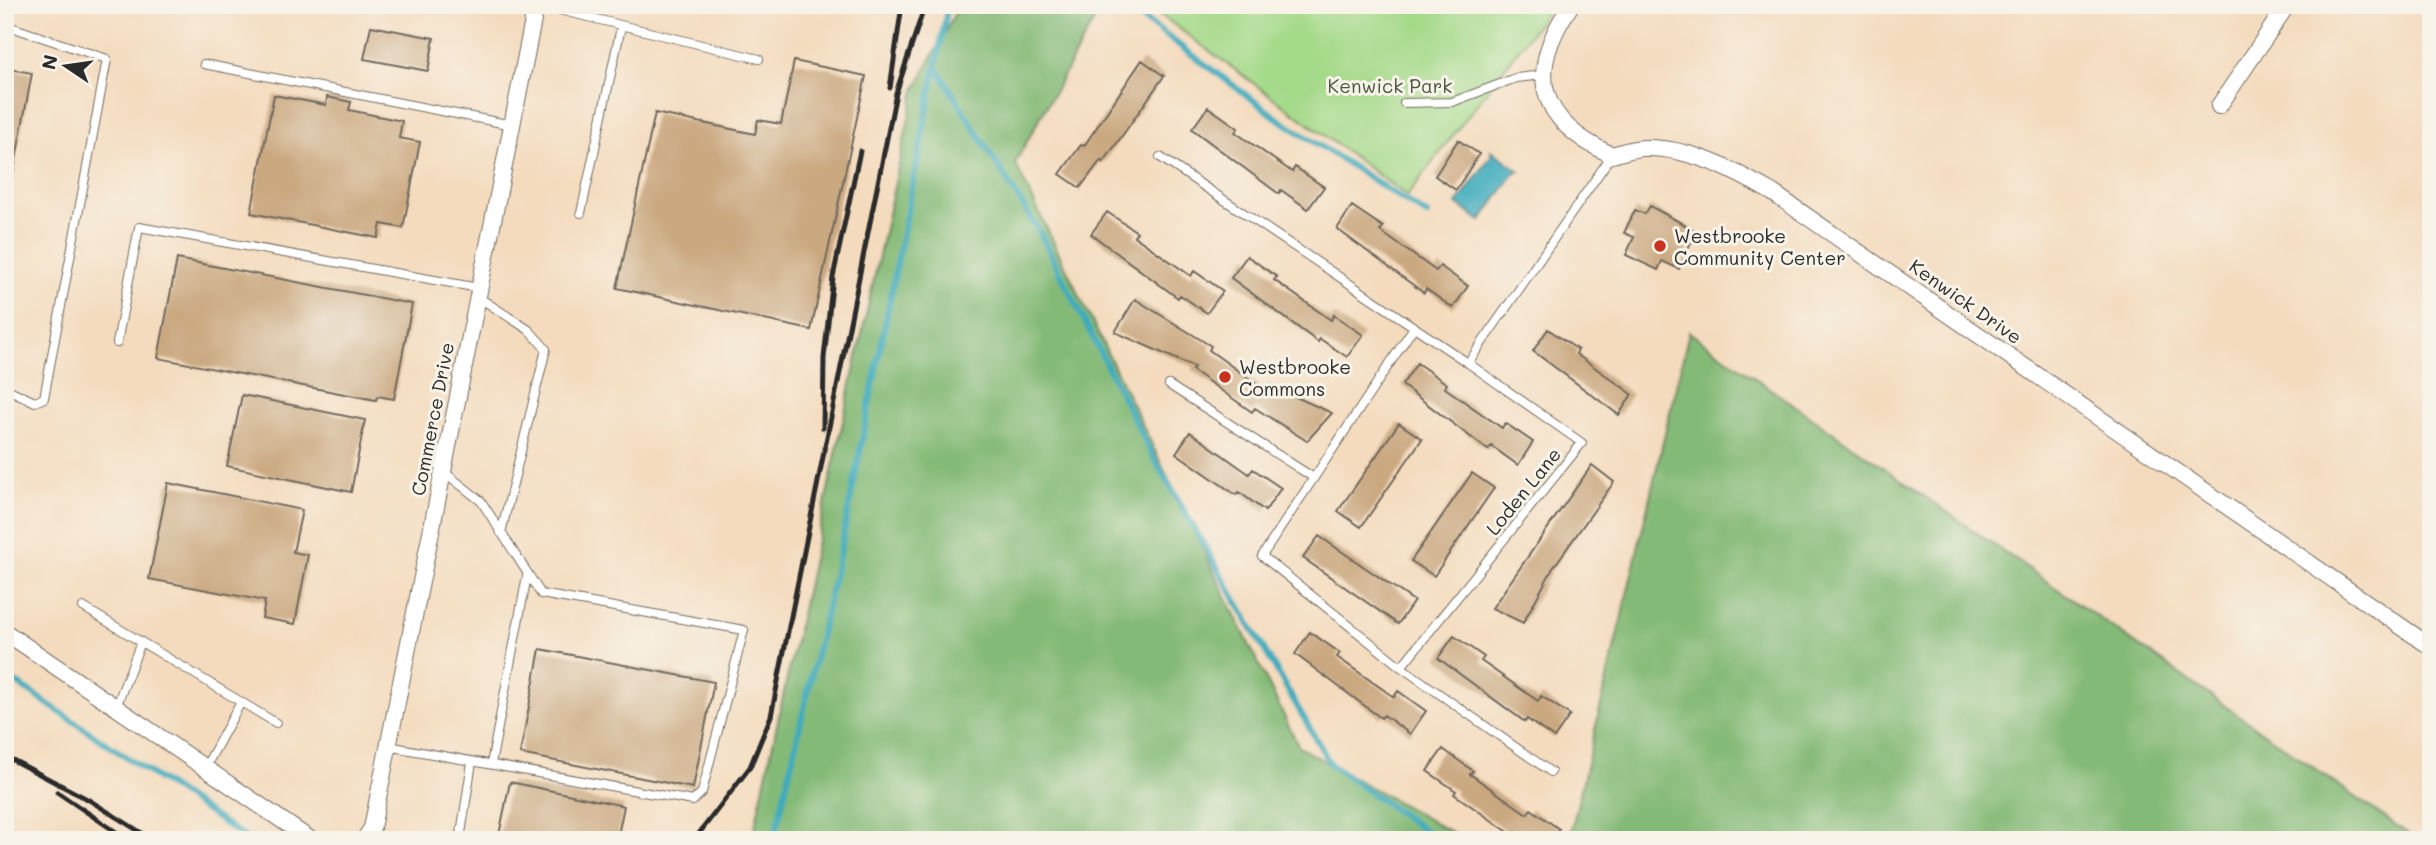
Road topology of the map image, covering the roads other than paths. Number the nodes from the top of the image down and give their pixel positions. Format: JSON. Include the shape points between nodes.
{"nodes":[{"id":1,"x":538,"y":5,"type":"edge"},
{"id":2,"x":1571,"y":5,"type":"edge"},
{"id":3,"x":2287,"y":5,"type":"edge"},
{"id":4,"x":5,"y":25,"type":"edge"},
{"id":5,"x":621,"y":27,"type":"junction"},
{"id":6,"x":759,"y":60,"type":"dead end"},
{"id":7,"x":204,"y":64,"type":"dead end"},
{"id":8,"x":1543,"y":75,"type":"junction"},
{"id":9,"x":1404,"y":103,"type":"dead end"},
{"id":10,"x":2219,"y":106,"type":"dead end"},
{"id":11,"x":512,"y":125,"type":"junction"},
{"id":12,"x":1612,"y":155,"type":"junction"},
{"id":13,"x":1160,"y":157,"type":"dead end"},
{"id":14,"x":581,"y":213,"type":"dead end"},
{"id":15,"x":479,"y":293,"type":"junction"},
{"id":16,"x":1414,"y":327,"type":"junction"},
{"id":17,"x":117,"y":343,"type":"dead end"},
{"id":18,"x":1468,"y":363,"type":"junction"},
{"id":19,"x":1169,"y":385,"type":"dead end"},
{"id":20,"x":5,"y":388,"type":"edge"},
{"id":21,"x":443,"y":471,"type":"junction"},
{"id":22,"x":1314,"y":478,"type":"junction"},
{"id":23,"x":501,"y":533,"type":"junction"},
{"id":24,"x":527,"y":576,"type":"junction"},
{"id":25,"x":83,"y":607,"type":"dead end"},
{"id":26,"x":5,"y":632,"type":"edge"},
{"id":27,"x":141,"y":642,"type":"junction"},
{"id":28,"x":2431,"y":647,"type":"edge"},
{"id":29,"x":1401,"y":667,"type":"junction"},
{"id":30,"x":241,"y":702,"type":"junction"},
{"id":31,"x":116,"y":708,"type":"junction"},
{"id":32,"x":276,"y":723,"type":"dead end"},
{"id":33,"x":388,"y":747,"type":"junction"},
{"id":34,"x":472,"y":762,"type":"junction"},
{"id":35,"x":491,"y":764,"type":"junction"},
{"id":36,"x":205,"y":768,"type":"junction"},
{"id":37,"x":1551,"y":772,"type":"dead end"},
{"id":38,"x":311,"y":840,"type":"edge"},
{"id":39,"x":364,"y":840,"type":"edge"},
{"id":40,"x":460,"y":840,"type":"edge"}],
"edges":[{"from":1,"to":5,"type":"lane"},
{"from":1,"to":11,"type":"street","name":"Commerce Drive"},
{"from":2,"to":8,"type":"street","via":[[1550,40]]},
{"from":3,"to":10,"type":"street"},
{"from":4,"to":20,"type":"lane","via":[[107,59],[44,398],[35,402]]},
{"from":5,"to":6,"type":"lane"},
{"from":5,"to":14,"type":"lane"},
{"from":7,"to":11,"type":"lane"},
{"from":8,"to":9,"type":"lane","via":[[1516,78],[1452,102]]},
{"from":8,"to":12,"type":"street","via":[[1552,106],[1564,122]]},
{"from":11,"to":15,"type":"street","name":"Commerce Drive"},
{"from":12,"to":18,"type":"lane"},
{"from":12,"to":28,"type":"street","name":"Kenwick Drive","via":[[1643,148],[1670,151],[1739,174],[1773,193]]},
{"from":13,"to":16,"type":"lane","name":"Loden Lane"},
{"from":15,"to":17,"type":"lane","via":[[139,227]]},
{"from":15,"to":21,"type":"street","name":"Commerce Drive"},
{"from":15,"to":23,"type":"lane","via":[[529,330],[545,349]]},
{"from":16,"to":18,"type":"lane","name":"Loden Lane"},
{"from":16,"to":22,"type":"lane"},
{"from":18,"to":29,"type":"lane","name":"Loden Lane","via":[[1582,443]]},
{"from":19,"to":22,"type":"lane"},
{"from":21,"to":23,"type":"lane","via":[[481,501]]},
{"from":21,"to":33,"type":"street","name":"Commerce Drive"},
{"from":22,"to":29,"type":"lane","via":[[1262,556]]},
{"from":23,"to":24,"type":"lane"},
{"from":24,"to":35,"type":"lane"},
{"from":24,"to":35,"type":"lane","via":[[541,594],[744,631],[702,792],[693,801]]},
{"from":25,"to":27,"type":"lane"},
{"from":26,"to":31,"type":"street"},
{"from":27,"to":30,"type":"lane"},
{"from":27,"to":31,"type":"lane"},
{"from":29,"to":37,"type":"lane"},
{"from":30,"to":32,"type":"lane"},
{"from":30,"to":36,"type":"lane"},
{"from":31,"to":36,"type":"street"},
{"from":33,"to":34,"type":"lane"},
{"from":33,"to":39,"type":"street","name":"Commerce Drive","via":[[372,828]]},
{"from":34,"to":35,"type":"lane"},
{"from":34,"to":40,"type":"lane"},
{"from":36,"to":38,"type":"street"}]}
